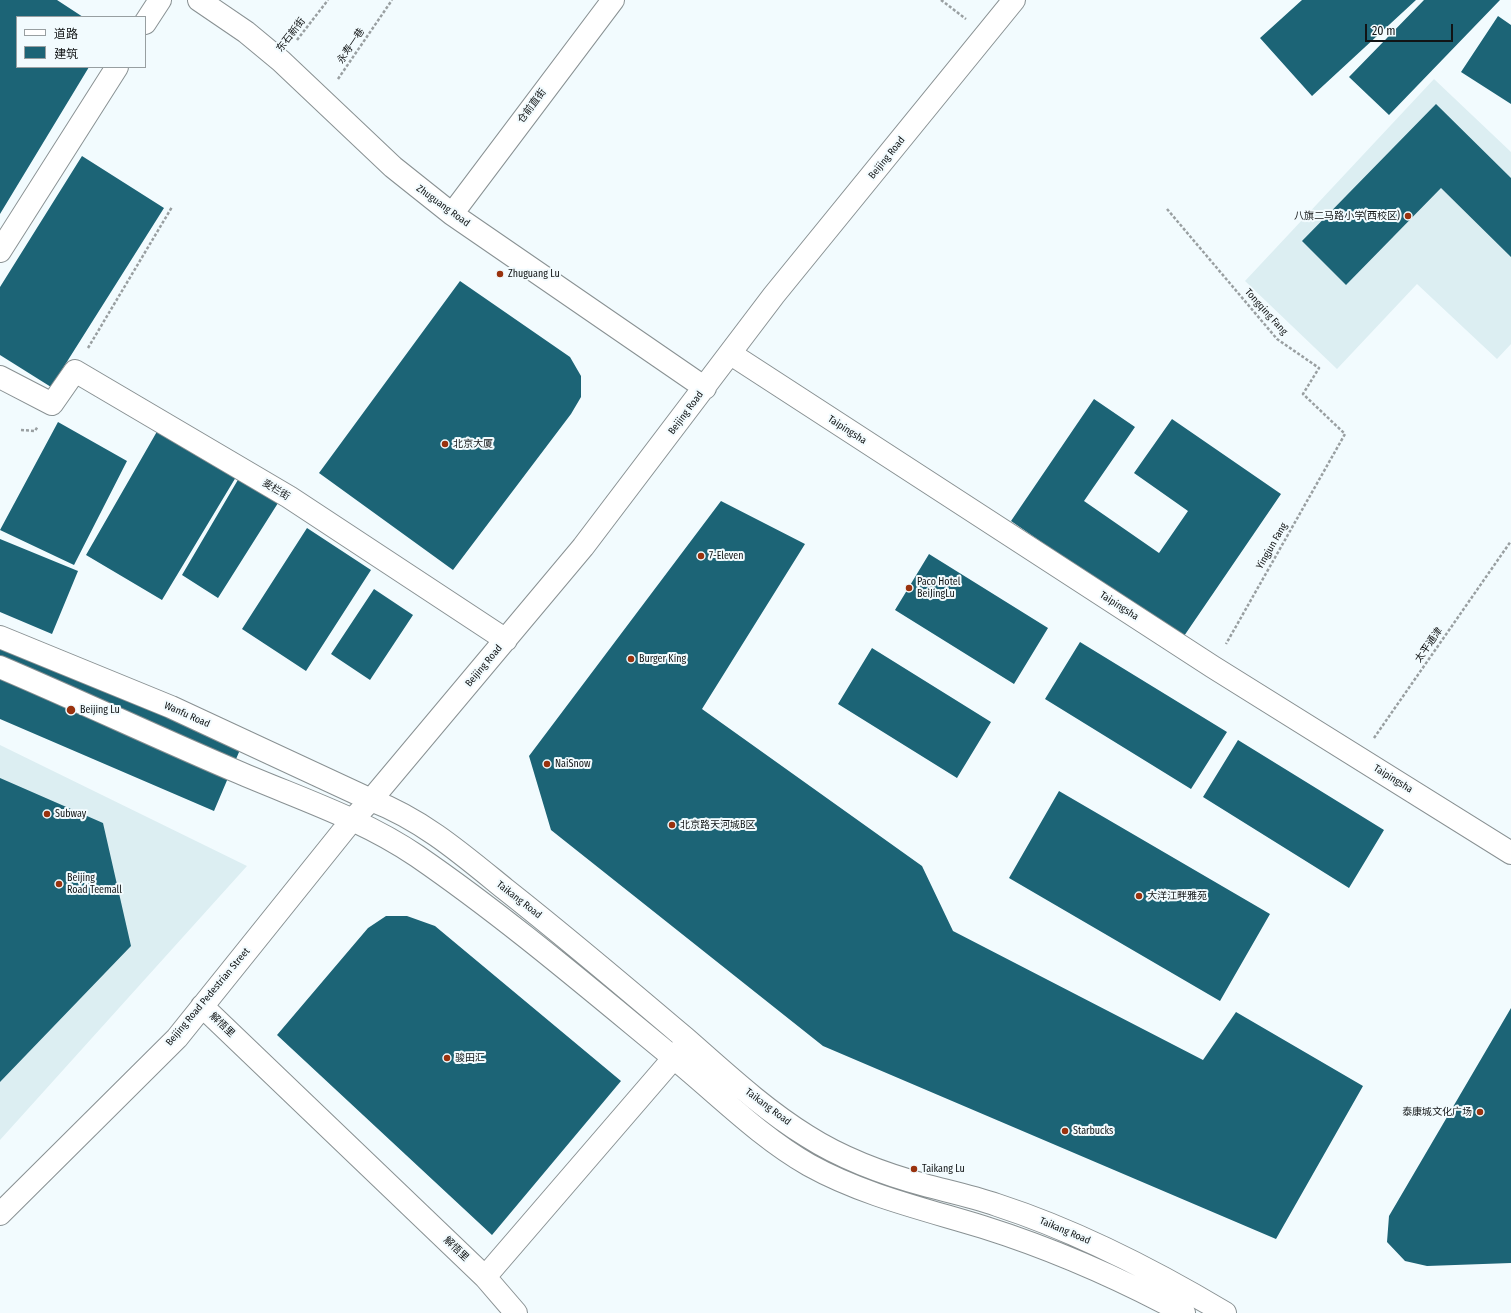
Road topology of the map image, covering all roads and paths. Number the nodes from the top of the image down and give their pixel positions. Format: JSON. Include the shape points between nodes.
{"nodes":[{"id":1,"x":160,"y":0,"type":"edge"},
{"id":2,"x":199,"y":0,"type":"edge"},
{"id":3,"x":328,"y":0,"type":"edge"},
{"id":4,"x":392,"y":0,"type":"edge"},
{"id":5,"x":613,"y":0,"type":"edge"},
{"id":6,"x":1014,"y":0,"type":"edge"},
{"id":7,"x":146,"y":21,"type":"edge"},
{"id":8,"x":281,"y":61,"type":"junction"},
{"id":9,"x":116,"y":68,"type":"edge"},
{"id":10,"x":323,"y":101,"type":"junction"},
{"id":11,"x":172,"y":207,"type":"dead end"},
{"id":12,"x":1168,"y":209,"type":"dead end"},
{"id":13,"x":452,"y":214,"type":"junction"},
{"id":14,"x":0,"y":251,"type":"edge"},
{"id":15,"x":731,"y":354,"type":"junction"},
{"id":16,"x":75,"y":371,"type":"junction"},
{"id":17,"x":0,"y":377,"type":"edge"},
{"id":18,"x":705,"y":388,"type":"junction"},
{"id":19,"x":1345,"y":434,"type":"joint"},
{"id":20,"x":1511,"y":541,"type":"edge"},
{"id":21,"x":0,"y":637,"type":"edge"},
{"id":22,"x":506,"y":640,"type":"junction"},
{"id":23,"x":0,"y":667,"type":"edge"},
{"id":24,"x":1212,"y":667,"type":"junction"},
{"id":25,"x":1360,"y":758,"type":"junction"},
{"id":26,"x":371,"y":800,"type":"junction"},
{"id":27,"x":352,"y":820,"type":"junction"},
{"id":28,"x":1511,"y":853,"type":"edge"},
{"id":29,"x":202,"y":1006,"type":"junction"},
{"id":30,"x":688,"y":1041,"type":"junction"},
{"id":31,"x":674,"y":1058,"type":"junction"},
{"id":32,"x":0,"y":1214,"type":"edge"},
{"id":33,"x":485,"y":1277,"type":"junction"},
{"id":34,"x":516,"y":1313,"type":"edge"},
{"id":35,"x":1184,"y":1313,"type":"edge"},
{"id":36,"x":1225,"y":1313,"type":"edge"}],
"edges":[{"from":1,"to":7,"type":"street"},
{"from":2,"to":8,"type":"street","name":"Zhuguang Road","via":[[246,32]]},
{"from":3,"to":8,"type":"path","name":"东石新街"},
{"from":4,"to":10,"type":"path","name":"永寿一巷"},
{"from":5,"to":13,"type":"street","name":"仓前直街"},
{"from":6,"to":15,"type":"street","name":"Beijing Road","via":[[774,295]]},
{"from":8,"to":10,"type":"street","name":"Zhuguang Road"},
{"from":9,"to":14,"type":"street"},
{"from":10,"to":13,"type":"street","name":"Zhuguang Road","via":[[393,167]]},
{"from":11,"to":16,"type":"path"},
{"from":12,"to":19,"type":"path","name":"Tongqing Fang","via":[[1277,339],[1319,368],[1303,394]]},
{"from":13,"to":18,"type":"street","name":"Zhuguang Road"},
{"from":15,"to":18,"type":"street","name":"Beijing Road"},
{"from":15,"to":24,"type":"street","name":"Taipingsha"},
{"from":16,"to":17,"type":"street","via":[[52,404]]},
{"from":16,"to":22,"type":"street","name":"麦栏街","via":[[289,497]]},
{"from":18,"to":22,"type":"street","name":"Beijing Road","via":[[583,548]]},
{"from":19,"to":24,"type":"path","name":"Yingjun Fang"},
{"from":20,"to":25,"type":"path","name":"太平通津"},
{"from":21,"to":26,"type":"street","name":"Wanfu Road","via":[[171,707]]},
{"from":22,"to":26,"type":"street","name":"Beijing Road"},
{"from":23,"to":27,"type":"street"},
{"from":24,"to":25,"type":"street","name":"Taipingsha"},
{"from":25,"to":28,"type":"street","name":"Taipingsha"},
{"from":26,"to":27,"type":"street","name":"Beijing Road"},
{"from":26,"to":30,"type":"street","name":"Taikang Road","via":[[397,810],[431,831],[558,931]]},
{"from":27,"to":29,"type":"street","name":"Beijing Road Pedestrian Street"},
{"from":27,"to":31,"type":"street","via":[[391,840],[438,871]]},
{"from":29,"to":32,"type":"street","name":"Beijing Road Pedestrian Street","via":[[177,1038]]},
{"from":29,"to":33,"type":"street","name":"解悟里"},
{"from":30,"to":31,"type":"street"},
{"from":30,"to":36,"type":"street","name":"Taikang Road","via":[[769,1110],[809,1137],[886,1173],[996,1204],[1078,1236],[1137,1264]]},
{"from":31,"to":33,"type":"street"},
{"from":31,"to":35,"type":"street","via":[[785,1150],[818,1169],[882,1196],[1063,1256],[1104,1273]]},
{"from":33,"to":34,"type":"street","name":"解悟里"}]}
